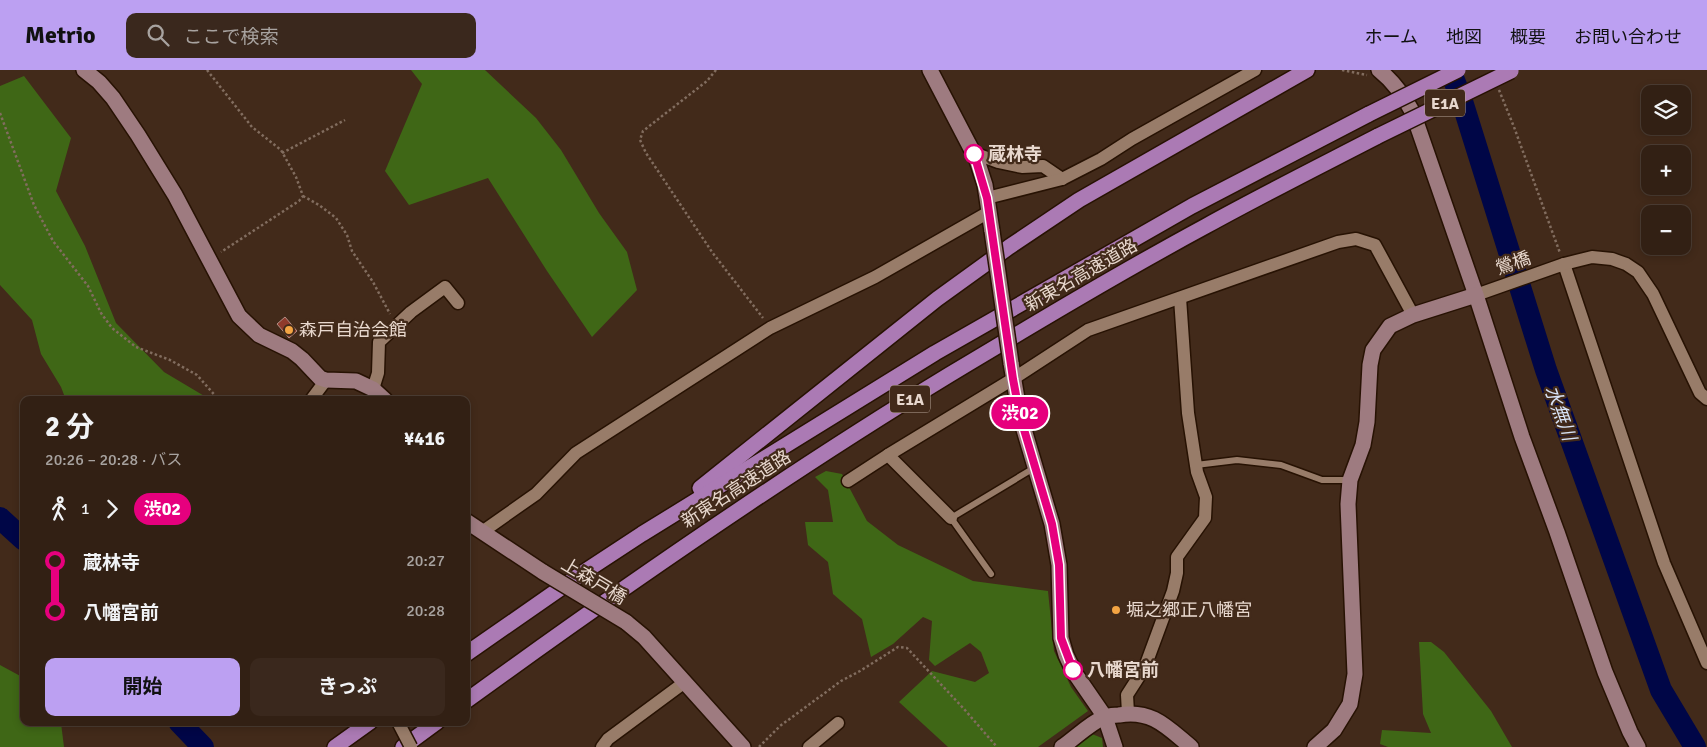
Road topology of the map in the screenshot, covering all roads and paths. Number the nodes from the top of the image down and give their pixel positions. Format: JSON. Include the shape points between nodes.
{"nodes":[{"id":1,"x":84,"y":70,"type":"edge"},
{"id":2,"x":207,"y":70,"type":"edge"},
{"id":3,"x":716,"y":70,"type":"edge"},
{"id":4,"x":930,"y":70,"type":"edge"},
{"id":5,"x":1255,"y":70,"type":"edge"},
{"id":6,"x":1342,"y":70,"type":"edge"},
{"id":7,"x":1379,"y":70,"type":"edge"},
{"id":8,"x":1458,"y":70,"type":"edge"},
{"id":9,"x":1512,"y":70,"type":"edge"},
{"id":10,"x":1347,"y":72,"type":"dead end"},
{"id":11,"x":1302,"y":73,"type":"edge"},
{"id":12,"x":1500,"y":94,"type":"dead end"},
{"id":13,"x":0,"y":113,"type":"edge"},
{"id":14,"x":345,"y":120,"type":"dead end"},
{"id":15,"x":974,"y":152,"type":"junction"},
{"id":16,"x":282,"y":153,"type":"junction"},
{"id":17,"x":1062,"y":178,"type":"junction"},
{"id":18,"x":303,"y":196,"type":"junction"},
{"id":19,"x":988,"y":205,"type":"junction"},
{"id":20,"x":209,"y":260,"type":"junction"},
{"id":21,"x":1558,"y":266,"type":"junction"},
{"id":22,"x":1481,"y":293,"type":"junction"},
{"id":23,"x":1180,"y":298,"type":"junction"},
{"id":24,"x":458,"y":303,"type":"dead end"},
{"id":25,"x":1413,"y":315,"type":"junction"},
{"id":26,"x":396,"y":326,"type":"junction"},
{"id":27,"x":770,"y":328,"type":"junction"},
{"id":28,"x":1013,"y":379,"type":"junction"},
{"id":29,"x":326,"y":380,"type":"junction"},
{"id":30,"x":373,"y":389,"type":"junction"},
{"id":31,"x":215,"y":396,"type":"edge"},
{"id":32,"x":314,"y":396,"type":"edge"},
{"id":33,"x":381,"y":396,"type":"edge"},
{"id":34,"x":1707,"y":399,"type":"edge"},
{"id":35,"x":888,"y":455,"type":"junction"},
{"id":36,"x":1196,"y":465,"type":"junction"},
{"id":37,"x":1036,"y":466,"type":"junction"},
{"id":38,"x":1350,"y":480,"type":"junction"},
{"id":39,"x":848,"y":481,"type":"dead end"},
{"id":40,"x":951,"y":518,"type":"junction"},
{"id":41,"x":470,"y":524,"type":"edge"},
{"id":42,"x":482,"y":532,"type":"junction"},
{"id":43,"x":642,"y":534,"type":"junction"},
{"id":44,"x":991,"y":574,"type":"dead end"},
{"id":45,"x":470,"y":651,"type":"edge"},
{"id":46,"x":1707,"y":663,"type":"edge"},
{"id":47,"x":685,"y":682,"type":"junction"},
{"id":48,"x":470,"y":698,"type":"edge"},
{"id":49,"x":1128,"y":713,"type":"junction"},
{"id":50,"x":1100,"y":720,"type":"junction"},
{"id":51,"x":838,"y":723,"type":"dead end"},
{"id":52,"x":364,"y":726,"type":"edge"},
{"id":53,"x":400,"y":726,"type":"edge"},
{"id":54,"x":432,"y":726,"type":"edge"},
{"id":55,"x":340,"y":743,"type":"edge"},
{"id":56,"x":403,"y":747,"type":"edge"},
{"id":57,"x":411,"y":747,"type":"edge"},
{"id":58,"x":602,"y":747,"type":"edge"},
{"id":59,"x":743,"y":747,"type":"edge"},
{"id":60,"x":759,"y":747,"type":"edge"},
{"id":61,"x":809,"y":747,"type":"edge"},
{"id":62,"x":997,"y":747,"type":"edge"},
{"id":63,"x":1062,"y":747,"type":"edge"},
{"id":64,"x":1115,"y":747,"type":"edge"},
{"id":65,"x":1191,"y":747,"type":"edge"},
{"id":66,"x":1315,"y":747,"type":"edge"},
{"id":67,"x":1638,"y":747,"type":"edge"}],
"edges":[{"from":1,"to":20,"type":"street","via":[[99,82],[138,135],[175,195]]},
{"from":2,"to":16,"type":"path","via":[[252,127]]},
{"from":3,"to":27,"type":"path","via":[[708,81],[643,131],[640,140],[712,252]]},
{"from":4,"to":15,"type":"street"},
{"from":5,"to":17,"type":"street"},
{"from":6,"to":10,"type":"path"},
{"from":7,"to":22,"type":"street","via":[[1403,96],[1413,114]]},
{"from":8,"to":43,"type":"highway","name":"新東名高速道路","number":"E1A","bridge":true,"via":[[1192,206],[935,353]]},
{"from":9,"to":48,"type":"highway","name":"新東名高速道路","number":"E1A","bridge":true,"via":[[1206,225],[947,376],[667,558]]},
{"from":11,"to":43,"type":"highway","via":[[1079,200],[1009,247],[938,299]]},
{"from":12,"to":21,"type":"path","via":[[1514,127]]},
{"from":13,"to":31,"type":"path","via":[[34,205],[53,241],[88,286],[112,328],[136,347],[197,375]]},
{"from":14,"to":16,"type":"path"},
{"from":15,"to":17,"type":"street","via":[[1006,164],[1043,166]]},
{"from":15,"to":19,"type":"street"},
{"from":16,"to":18,"type":"path"},
{"from":17,"to":19,"type":"street"},
{"from":18,"to":20,"type":"path"},
{"from":18,"to":26,"type":"path","via":[[336,218]]},
{"from":19,"to":27,"type":"street","via":[[875,277]]},
{"from":19,"to":28,"type":"street","bridge":true},
{"from":20,"to":29,"type":"street","via":[[239,316],[259,335],[292,351]]},
{"from":21,"to":22,"type":"street","name":"鶯橋"},
{"from":21,"to":34,"type":"street","name":"鶯橋","via":[[1592,257],[1612,259],[1638,272],[1653,294],[1700,393]]},
{"from":21,"to":46,"type":"street","via":[[1664,563]]},
{"from":22,"to":25,"type":"street"},
{"from":22,"to":67,"type":"street","via":[[1522,437],[1605,672]]},
{"from":23,"to":25,"type":"street","via":[[1338,242],[1356,239],[1375,245]]},
{"from":23,"to":28,"type":"street","via":[[1088,330]]},
{"from":23,"to":36,"type":"street","via":[[1188,413]]},
{"from":24,"to":26,"type":"street","via":[[445,287]]},
{"from":25,"to":38,"type":"street","via":[[1390,326],[1373,350],[1363,446]]},
{"from":26,"to":30,"type":"street","via":[[379,342],[378,373]]},
{"from":27,"to":42,"type":"street","via":[[576,452],[536,494]]},
{"from":28,"to":35,"type":"street"},
{"from":28,"to":37,"type":"street","via":[[1020,416]]},
{"from":29,"to":30,"type":"street","via":[[356,382]]},
{"from":29,"to":32,"type":"street"},
{"from":30,"to":33,"type":"street"},
{"from":35,"to":39,"type":"street"},
{"from":35,"to":40,"type":"street"},
{"from":36,"to":38,"type":"lane","via":[[1237,460],[1281,465],[1322,480]]},
{"from":36,"to":49,"type":"street","via":[[1206,497],[1205,518],[1177,557],[1173,591],[1145,667],[1127,695]]},
{"from":37,"to":40,"type":"lane"},
{"from":37,"to":50,"type":"street","via":[[1059,565],[1061,638],[1074,672]]},
{"from":38,"to":66,"type":"street","via":[[1348,504],[1355,674],[1350,704],[1334,730]]},
{"from":40,"to":44,"type":"lane"},
{"from":41,"to":42,"type":"street","name":"上森戸橋"},
{"from":42,"to":47,"type":"street","name":"上森戸橋","bridge":true,"via":[[626,622]]},
{"from":43,"to":45,"type":"highway","name":"新東名高速道路","number":"E1A"},
{"from":47,"to":58,"type":"street","via":[[608,739]]},
{"from":47,"to":59,"type":"street","name":"上森戸橋"},
{"from":49,"to":50,"type":"street"},
{"from":49,"to":65,"type":"street","via":[[1153,718]]},
{"from":50,"to":63,"type":"street"},
{"from":50,"to":64,"type":"street"},
{"from":51,"to":61,"type":"street"},
{"from":52,"to":55,"type":"highway"},
{"from":53,"to":57,"type":"street","bridge":true},
{"from":54,"to":56,"type":"highway"},
{"from":60,"to":62,"type":"path","via":[[780,726],[841,681],[898,647],[907,648]]}]}
